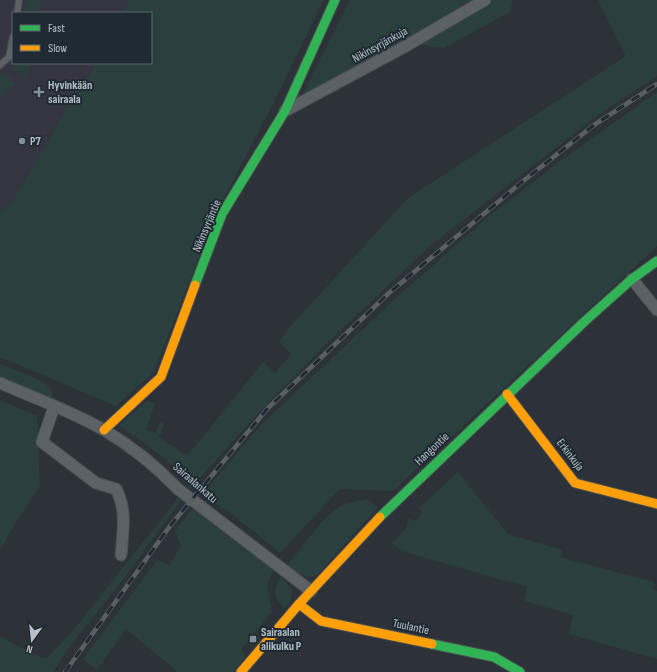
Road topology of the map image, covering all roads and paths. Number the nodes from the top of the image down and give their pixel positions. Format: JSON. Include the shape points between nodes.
{"nodes":[{"id":1,"x":19,"y":0,"type":"edge"},
{"id":2,"x":335,"y":0,"type":"edge"},
{"id":3,"x":486,"y":0,"type":"edge"},
{"id":4,"x":17,"y":12,"type":"edge"},
{"id":5,"x":12,"y":44,"type":"edge"},
{"id":6,"x":0,"y":65,"type":"edge"},
{"id":7,"x":286,"y":111,"type":"junction"},
{"id":8,"x":657,"y":261,"type":"edge"},
{"id":9,"x":632,"y":279,"type":"junction"},
{"id":10,"x":657,"y":310,"type":"edge"},
{"id":11,"x":0,"y":383,"type":"edge"},
{"id":12,"x":508,"y":394,"type":"junction"},
{"id":13,"x":54,"y":407,"type":"junction"},
{"id":14,"x":104,"y":430,"type":"junction"},
{"id":15,"x":657,"y":504,"type":"edge"},
{"id":16,"x":122,"y":555,"type":"dead end"},
{"id":17,"x":311,"y":592,"type":"junction"},
{"id":18,"x":299,"y":604,"type":"junction"},
{"id":19,"x":241,"y":672,"type":"edge"},
{"id":20,"x":520,"y":672,"type":"edge"}],
"edges":[{"from":1,"to":4,"type":"lane"},
{"from":2,"to":7,"type":"street","name":"Nikinsyrjäntie"},
{"from":3,"to":7,"type":"street","name":"Nikinsyrjänkuja"},
{"from":5,"to":6,"type":"lane","via":[[10,57]]},
{"from":7,"to":14,"type":"street","name":"Nikinsyrjäntie","via":[[222,214],[161,377]]},
{"from":8,"to":9,"type":"street","name":"Hangontie"},
{"from":9,"to":10,"type":"street"},
{"from":9,"to":12,"type":"street","name":"Hangontie"},
{"from":11,"to":13,"type":"street","name":"Sairaalankatu"},
{"from":12,"to":15,"type":"street","name":"Erkinkuja","via":[[575,483]]},
{"from":12,"to":17,"type":"street","name":"Hangontie","via":[[384,511]]},
{"from":13,"to":14,"type":"street","name":"Sairaalankatu"},
{"from":13,"to":16,"type":"street","via":[[42,442],[96,483],[116,489],[120,496],[124,520]]},
{"from":14,"to":17,"type":"street","name":"Sairaalankatu","via":[[152,464],[178,489]]},
{"from":17,"to":18,"type":"street","name":"Hangontie"},
{"from":18,"to":19,"type":"street","name":"Hangontie"},
{"from":18,"to":20,"type":"street","name":"Tuulantie","via":[[320,621],[494,657]]}]}
